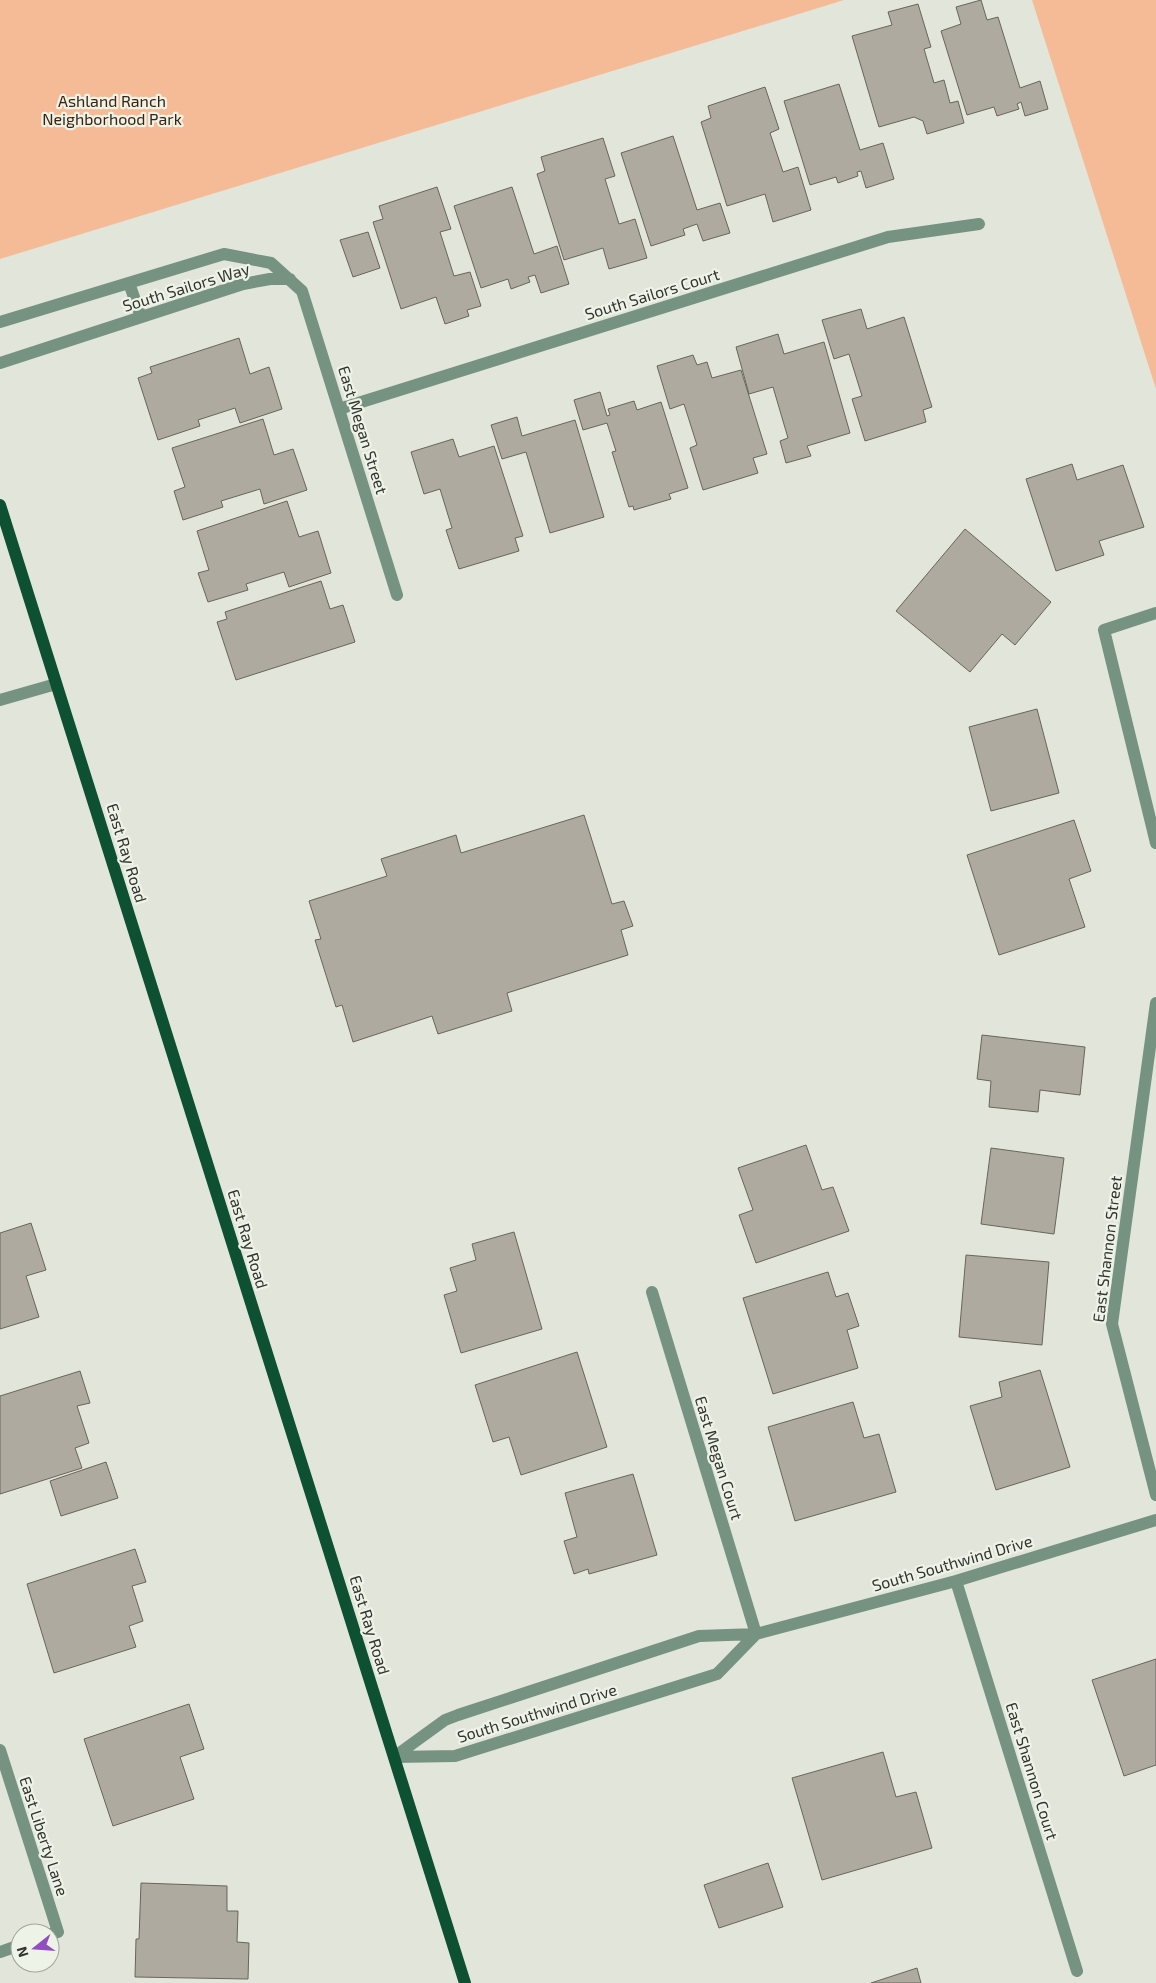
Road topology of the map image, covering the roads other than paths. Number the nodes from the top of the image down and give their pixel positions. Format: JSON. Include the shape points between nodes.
{"nodes":[{"id":1,"x":979,"y":224,"type":"dead end"},
{"id":2,"x":290,"y":279,"type":"junction"},
{"id":3,"x":128,"y":283,"type":"junction"},
{"id":4,"x":141,"y":317,"type":"junction"},
{"id":5,"x":0,"y":322,"type":"edge"},
{"id":6,"x":0,"y":363,"type":"edge"},
{"id":7,"x":339,"y":409,"type":"junction"},
{"id":8,"x":0,"y":505,"type":"edge"},
{"id":9,"x":397,"y":595,"type":"dead end"},
{"id":10,"x":1156,"y":613,"type":"edge"},
{"id":11,"x":56,"y":684,"type":"junction"},
{"id":12,"x":0,"y":700,"type":"edge"},
{"id":13,"x":1156,"y":842,"type":"edge"},
{"id":14,"x":1156,"y":1003,"type":"edge"},
{"id":15,"x":652,"y":1292,"type":"dead end"},
{"id":16,"x":1156,"y":1495,"type":"edge"},
{"id":17,"x":1156,"y":1520,"type":"edge"},
{"id":18,"x":956,"y":1581,"type":"junction"},
{"id":19,"x":756,"y":1634,"type":"junction"},
{"id":20,"x":0,"y":1750,"type":"edge"},
{"id":21,"x":394,"y":1757,"type":"junction"},
{"id":22,"x":51,"y":1923,"type":"edge"},
{"id":23,"x":1077,"y":1971,"type":"dead end"},
{"id":24,"x":465,"y":1983,"type":"edge"}],
"edges":[{"from":1,"to":7,"type":"street","name":"South Sailors Court","via":[[888,237]]},
{"from":2,"to":3,"type":"street","name":"South Sailors Way","via":[[271,263],[224,254]]},
{"from":2,"to":4,"type":"street","name":"South Sailors Way","via":[[243,284]]},
{"from":2,"to":7,"type":"street","name":"East Megan Street","via":[[302,290]]},
{"from":3,"to":4,"type":"street"},
{"from":3,"to":5,"type":"street","name":"South Sailors Way"},
{"from":4,"to":6,"type":"street","name":"South Sailors Way"},
{"from":7,"to":9,"type":"street","name":"East Megan Street"},
{"from":8,"to":11,"type":"main road","name":"East Ray Road"},
{"from":10,"to":13,"type":"street","via":[[1104,630]]},
{"from":11,"to":12,"type":"street"},
{"from":11,"to":21,"type":"main road","name":"East Ray Road"},
{"from":14,"to":16,"type":"street","name":"East Shannon Street","via":[[1112,1324]]},
{"from":15,"to":19,"type":"street","name":"East Megan Court"},
{"from":17,"to":18,"type":"street","name":"South Southwind Drive"},
{"from":18,"to":19,"type":"street","name":"South Southwind Drive"},
{"from":18,"to":23,"type":"street","name":"East Shannon Court"},
{"from":19,"to":21,"type":"street","name":"South Southwind Drive","via":[[699,1636],[458,1715],[445,1720]]},
{"from":19,"to":21,"type":"street","name":"South Southwind Drive","via":[[717,1674],[455,1756]]},
{"from":20,"to":22,"type":"street","name":"East Liberty Lane"},
{"from":21,"to":24,"type":"main road","name":"East Ray Road"}]}
